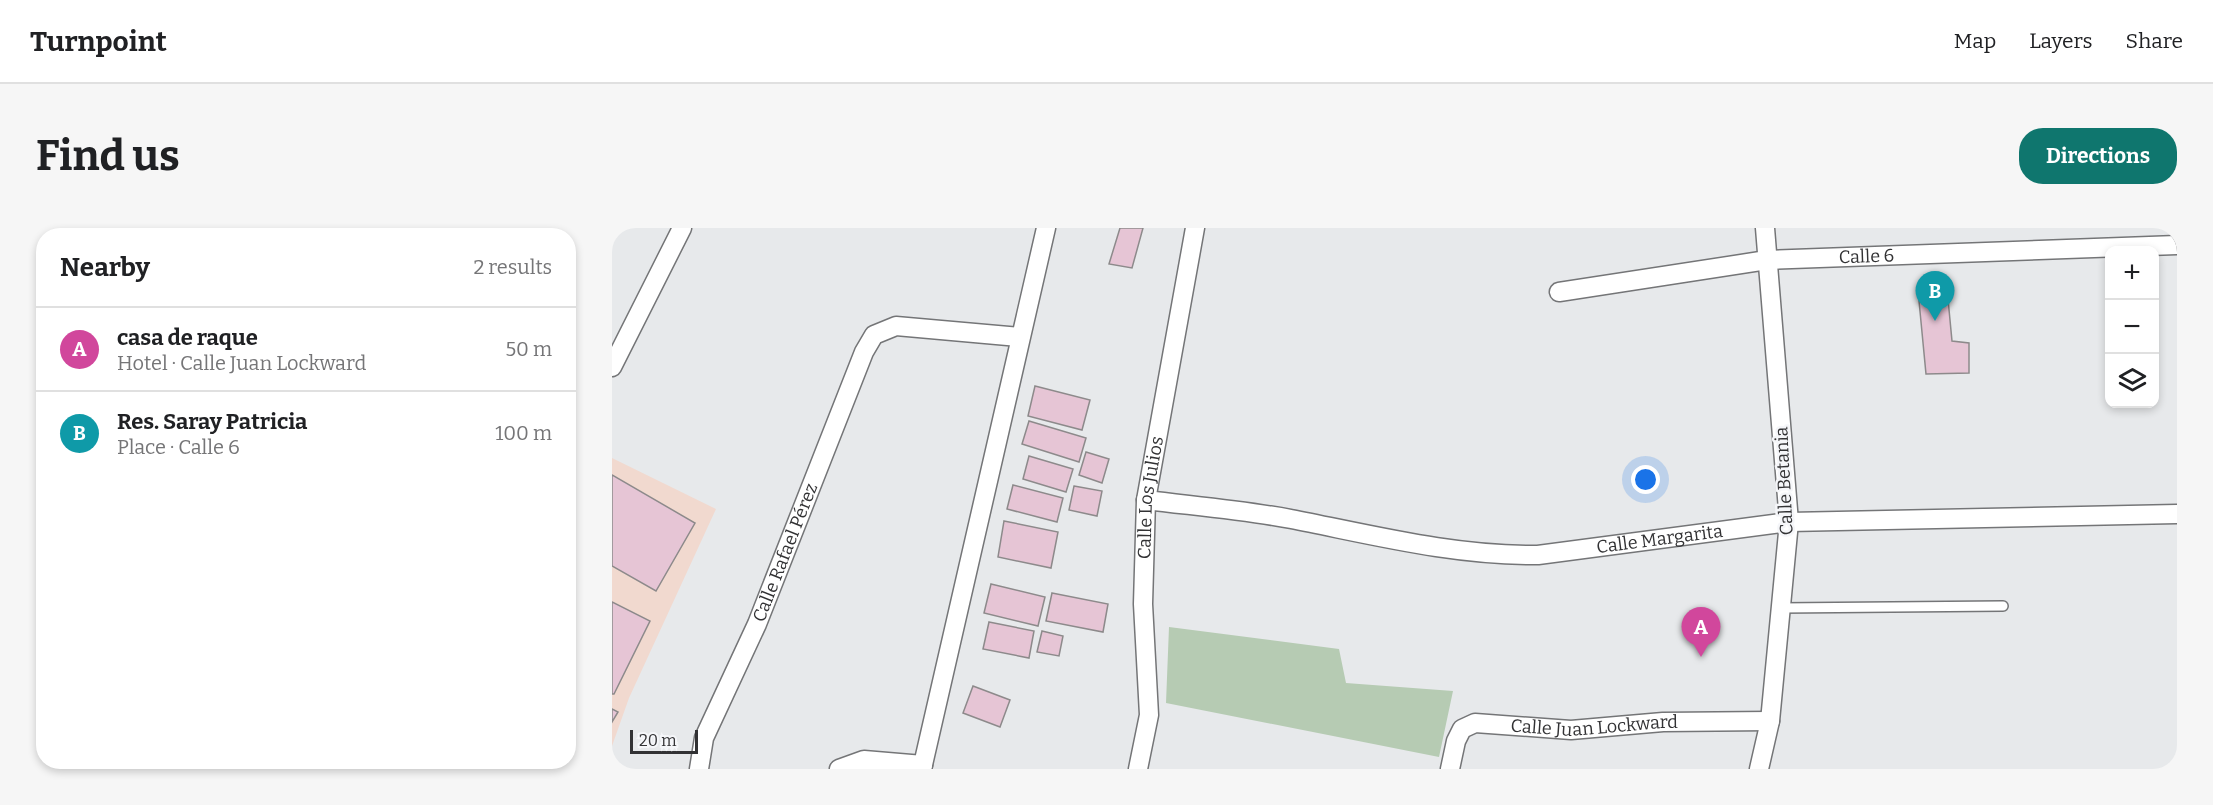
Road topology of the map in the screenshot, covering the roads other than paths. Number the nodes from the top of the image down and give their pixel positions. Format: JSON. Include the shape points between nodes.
{"nodes":[{"id":1,"x":682,"y":228,"type":"edge"},
{"id":2,"x":1046,"y":228,"type":"edge"},
{"id":3,"x":1195,"y":228,"type":"edge"},
{"id":4,"x":1765,"y":228,"type":"edge"},
{"id":5,"x":2177,"y":245,"type":"edge"},
{"id":6,"x":1767,"y":260,"type":"junction"},
{"id":7,"x":1559,"y":292,"type":"dead end"},
{"id":8,"x":1019,"y":338,"type":"junction"},
{"id":9,"x":612,"y":367,"type":"edge"},
{"id":10,"x":1146,"y":500,"type":"junction"},
{"id":11,"x":2177,"y":514,"type":"edge"},
{"id":12,"x":1789,"y":522,"type":"junction"},
{"id":13,"x":2003,"y":606,"type":"dead end"},
{"id":14,"x":1781,"y":608,"type":"junction"},
{"id":15,"x":1770,"y":721,"type":"junction"},
{"id":16,"x":922,"y":767,"type":"edge"},
{"id":17,"x":699,"y":769,"type":"edge"},
{"id":18,"x":839,"y":769,"type":"edge"},
{"id":19,"x":1138,"y":769,"type":"edge"},
{"id":20,"x":1450,"y":769,"type":"edge"},
{"id":21,"x":1759,"y":769,"type":"edge"}],
"edges":[{"from":1,"to":9,"type":"street"},
{"from":2,"to":8,"type":"street"},
{"from":3,"to":10,"type":"street","name":"Calle Los Julios"},
{"from":4,"to":6,"type":"street","name":"Calle Betania"},
{"from":5,"to":6,"type":"street","name":"Calle 6"},
{"from":6,"to":7,"type":"street","name":"Calle 6"},
{"from":6,"to":12,"type":"street","name":"Calle Betania"},
{"from":8,"to":16,"type":"street"},
{"from":8,"to":17,"type":"street","name":"Calle Rafael Pérez","via":[[896,326],[874,335],[758,624],[704,738]]},
{"from":10,"to":12,"type":"street","name":"Calle Margarita","via":[[1288,518],[1406,542],[1509,555],[1538,555]]},
{"from":10,"to":19,"type":"street","name":"Calle Los Julios","via":[[1143,604],[1149,715]]},
{"from":11,"to":12,"type":"street","name":"Calle Margarita"},
{"from":12,"to":14,"type":"street","name":"Calle Betania"},
{"from":13,"to":14,"type":"lane"},
{"from":14,"to":15,"type":"street","name":"Calle Betania"},
{"from":15,"to":20,"type":"street","name":"Calle Juan Lockward","via":[[1663,722],[1571,730],[1475,723],[1462,729]]},
{"from":15,"to":21,"type":"street","name":"Calle Betania"},
{"from":16,"to":18,"type":"street","via":[[864,760]]}]}
